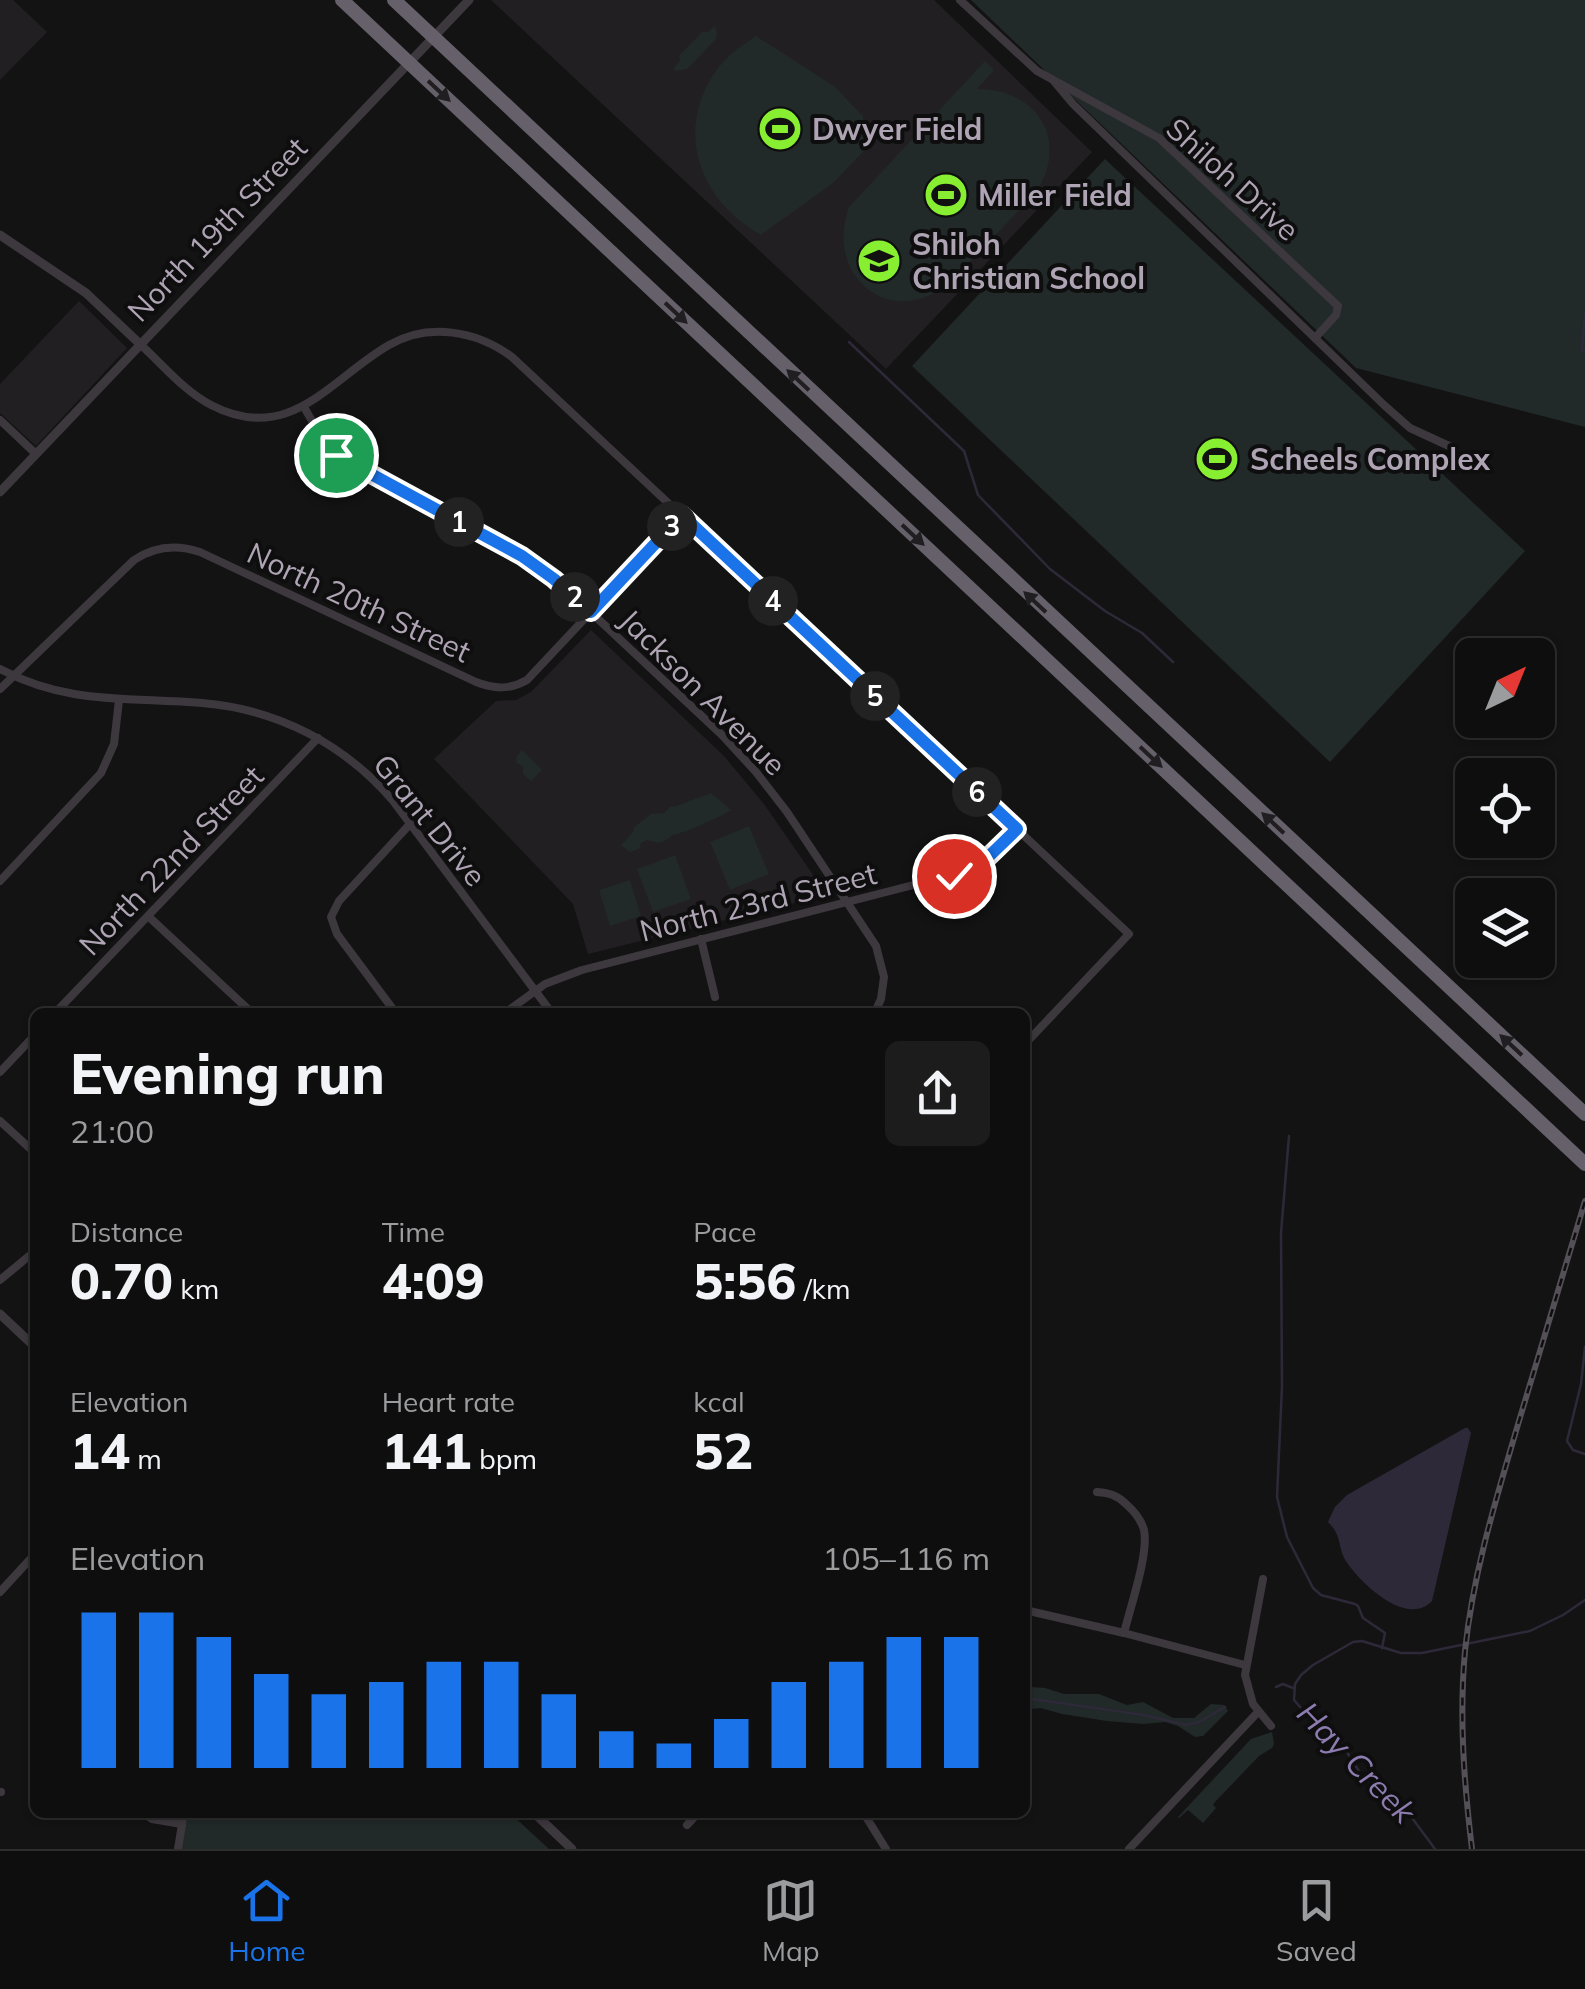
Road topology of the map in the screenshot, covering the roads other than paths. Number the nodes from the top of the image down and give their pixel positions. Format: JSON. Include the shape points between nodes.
{"nodes":[{"id":1,"x":342,"y":0,"type":"edge"},
{"id":2,"x":394,"y":0,"type":"edge"},
{"id":3,"x":469,"y":0,"type":"edge"},
{"id":4,"x":960,"y":0,"type":"edge"},
{"id":5,"x":1052,"y":80,"type":"junction"},
{"id":6,"x":0,"y":235,"type":"edge"},
{"id":7,"x":1315,"y":338,"type":"junction"},
{"id":8,"x":141,"y":344,"type":"junction"},
{"id":9,"x":304,"y":407,"type":"junction"},
{"id":10,"x":0,"y":420,"type":"edge"},
{"id":11,"x":1449,"y":446,"type":"dead end"},
{"id":12,"x":36,"y":454,"type":"junction"},
{"id":13,"x":0,"y":492,"type":"edge"},
{"id":14,"x":682,"y":515,"type":"junction"},
{"id":15,"x":591,"y":612,"type":"junction"},
{"id":16,"x":0,"y":669,"type":"edge"},
{"id":17,"x":13,"y":676,"type":"junction"},
{"id":18,"x":0,"y":689,"type":"edge"},
{"id":19,"x":120,"y":700,"type":"junction"},
{"id":20,"x":318,"y":738,"type":"junction"},
{"id":21,"x":410,"y":824,"type":"junction"},
{"id":22,"x":1017,"y":829,"type":"junction"},
{"id":23,"x":0,"y":880,"type":"edge"},
{"id":24,"x":848,"y":903,"type":"junction"},
{"id":25,"x":148,"y":916,"type":"junction"},
{"id":26,"x":702,"y":939,"type":"junction"},
{"id":27,"x":535,"y":991,"type":"junction"},
{"id":28,"x":715,"y":997,"type":"dead end"},
{"id":29,"x":60,"y":1008,"type":"edge"},
{"id":30,"x":247,"y":1008,"type":"edge"},
{"id":31,"x":392,"y":1008,"type":"edge"},
{"id":32,"x":512,"y":1008,"type":"edge"},
{"id":33,"x":549,"y":1008,"type":"edge"},
{"id":34,"x":876,"y":1008,"type":"edge"},
{"id":35,"x":30,"y":1039,"type":"edge"},
{"id":36,"x":1030,"y":1039,"type":"edge"},
{"id":37,"x":0,"y":1072,"type":"edge"},
{"id":38,"x":1583,"y":1113,"type":"edge"},
{"id":39,"x":0,"y":1120,"type":"edge"},
{"id":40,"x":30,"y":1149,"type":"edge"},
{"id":41,"x":1585,"y":1164,"type":"edge"},
{"id":42,"x":30,"y":1255,"type":"edge"},
{"id":43,"x":0,"y":1280,"type":"edge"},
{"id":44,"x":0,"y":1314,"type":"edge"},
{"id":45,"x":30,"y":1342,"type":"edge"},
{"id":46,"x":1097,"y":1492,"type":"dead end"},
{"id":47,"x":30,"y":1559,"type":"edge"},
{"id":48,"x":1264,"y":1578,"type":"dead end"},
{"id":49,"x":0,"y":1592,"type":"edge"},
{"id":50,"x":1030,"y":1611,"type":"edge"},
{"id":51,"x":1124,"y":1633,"type":"junction"},
{"id":52,"x":1246,"y":1665,"type":"junction"},
{"id":53,"x":1258,"y":1712,"type":"junction"},
{"id":54,"x":1271,"y":1726,"type":"dead end"},
{"id":55,"x":151,"y":1818,"type":"edge"},
{"id":56,"x":183,"y":1818,"type":"edge"},
{"id":57,"x":538,"y":1818,"type":"edge"},
{"id":58,"x":693,"y":1818,"type":"edge"},
{"id":59,"x":867,"y":1818,"type":"edge"},
{"id":60,"x":182,"y":1824,"type":"junction"},
{"id":61,"x":687,"y":1826,"type":"dead end"},
{"id":62,"x":178,"y":1849,"type":"edge"},
{"id":63,"x":572,"y":1849,"type":"edge"},
{"id":64,"x":886,"y":1849,"type":"edge"},
{"id":65,"x":1129,"y":1849,"type":"edge"}],
"edges":[{"from":1,"to":41,"type":"highway","one_way":true},
{"from":38,"to":2,"type":"highway","one_way":true},
{"from":3,"to":8,"type":"street","name":"North 19th Street"},
{"from":4,"to":5,"type":"street","name":"Shiloh Drive"},
{"from":5,"to":7,"type":"street","name":"Shiloh Drive"},
{"from":5,"to":7,"type":"street","name":"Shiloh Drive","via":[[1159,138],[1338,306]]},
{"from":6,"to":8,"type":"street","via":[[86,293]]},
{"from":7,"to":11,"type":"street","name":"Shiloh Drive","via":[[1410,428]]},
{"from":8,"to":9,"type":"street","via":[[194,394],[222,410],[264,416]]},
{"from":8,"to":12,"type":"street","name":"North 19th Street"},
{"from":9,"to":14,"type":"street","via":[[399,340],[431,332],[470,335],[512,356]]},
{"from":9,"to":15,"type":"street","name":"Jackson Avenue","via":[[336,455],[522,556]]},
{"from":10,"to":12,"type":"street"},
{"from":12,"to":13,"type":"street","name":"North 19th Street"},
{"from":14,"to":15,"type":"street","name":"North 20th Street"},
{"from":14,"to":22,"type":"street"},
{"from":15,"to":17,"type":"street","name":"North 20th Street","via":[[527,680],[495,688],[200,552],[170,547],[134,560]]},
{"from":15,"to":24,"type":"street","name":"Jackson Avenue","via":[[756,772]]},
{"from":16,"to":17,"type":"street","name":"Grant Drive"},
{"from":17,"to":18,"type":"street","name":"North 20th Street"},
{"from":17,"to":19,"type":"street","name":"Grant Drive","via":[[58,692]]},
{"from":19,"to":20,"type":"street","name":"Grant Drive","via":[[228,706]]},
{"from":19,"to":23,"type":"street","via":[[117,734],[101,773]]},
{"from":20,"to":21,"type":"street","name":"Grant Drive","via":[[365,771]]},
{"from":20,"to":25,"type":"street","name":"North 22nd Street"},
{"from":21,"to":27,"type":"street","name":"Grant Drive"},
{"from":21,"to":31,"type":"street","via":[[331,916],[336,934]]},
{"from":22,"to":24,"type":"street","name":"North 23rd Street","via":[[964,872]]},
{"from":22,"to":36,"type":"street","via":[[1129,934]]},
{"from":24,"to":26,"type":"street","name":"North 23rd Street"},
{"from":24,"to":34,"type":"street","name":"Jackson Avenue","via":[[883,966]]},
{"from":25,"to":29,"type":"street","name":"North 22nd Street"},
{"from":25,"to":30,"type":"street"},
{"from":26,"to":27,"type":"street","name":"North 23rd Street","via":[[582,970]]},
{"from":26,"to":28,"type":"street"},
{"from":27,"to":32,"type":"street","name":"North 23rd Street"},
{"from":27,"to":33,"type":"street","name":"Grant Drive"},
{"from":35,"to":37,"type":"street"},
{"from":39,"to":40,"type":"street"},
{"from":42,"to":43,"type":"street"},
{"from":44,"to":45,"type":"street"},
{"from":46,"to":51,"type":"street","via":[[1123,1500],[1145,1534]]},
{"from":47,"to":49,"type":"street"},
{"from":48,"to":52,"type":"street"},
{"from":50,"to":51,"type":"street"},
{"from":51,"to":52,"type":"street"},
{"from":52,"to":53,"type":"street"},
{"from":53,"to":54,"type":"street"},
{"from":53,"to":65,"type":"street"},
{"from":55,"to":60,"type":"street"},
{"from":56,"to":60,"type":"street"},
{"from":57,"to":63,"type":"street"},
{"from":58,"to":61,"type":"street"},
{"from":59,"to":64,"type":"street"},
{"from":60,"to":62,"type":"street"}]}
